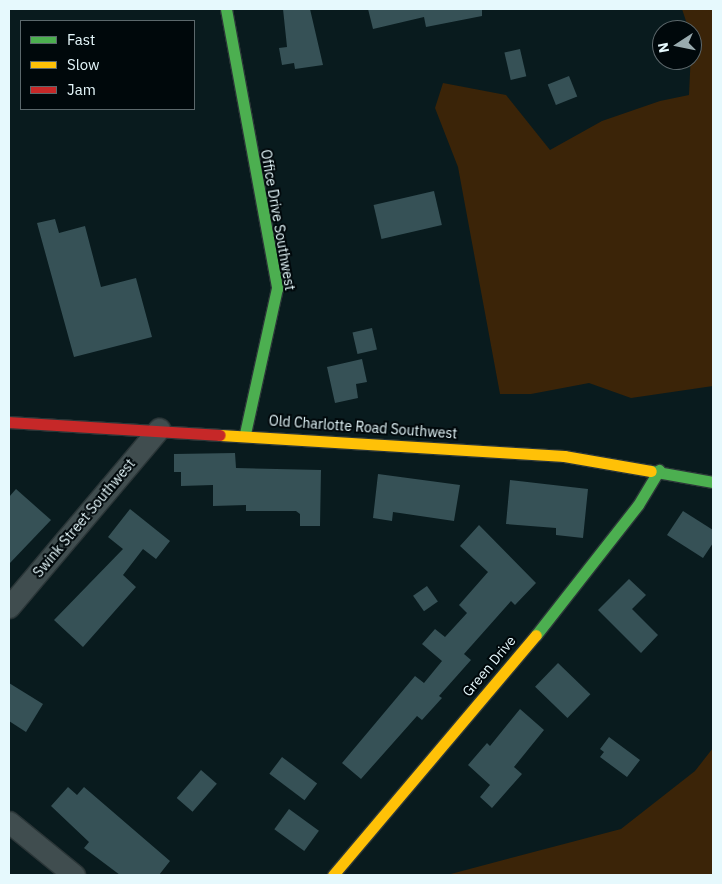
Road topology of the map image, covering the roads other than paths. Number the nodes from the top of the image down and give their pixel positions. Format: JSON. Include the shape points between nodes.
{"nodes":[{"id":1,"x":226,"y":9,"type":"edge"},
{"id":2,"x":9,"y":422,"type":"edge"},
{"id":3,"x":159,"y":429,"type":"junction"},
{"id":4,"x":245,"y":434,"type":"junction"},
{"id":5,"x":659,"y":470,"type":"junction"},
{"id":6,"x":713,"y":482,"type":"edge"},
{"id":7,"x":9,"y":607,"type":"edge"},
{"id":8,"x":9,"y":822,"type":"edge"},
{"id":9,"x":74,"y":875,"type":"edge"},
{"id":10,"x":333,"y":875,"type":"edge"}],
"edges":[{"from":1,"to":4,"type":"street","name":"Office Drive Southwest","via":[[277,288]]},
{"from":2,"to":3,"type":"street","name":"Old Charlotte Road Southwest"},
{"from":3,"to":4,"type":"street","name":"Old Charlotte Road Southwest"},
{"from":3,"to":7,"type":"street","name":"Swink Street Southwest"},
{"from":4,"to":5,"type":"street","name":"Old Charlotte Road Southwest","via":[[564,456]]},
{"from":5,"to":6,"type":"street","name":"Old Charlotte Road Southwest"},
{"from":5,"to":10,"type":"street","name":"Green Drive","via":[[638,505],[537,633]]},
{"from":8,"to":9,"type":"street"}]}
